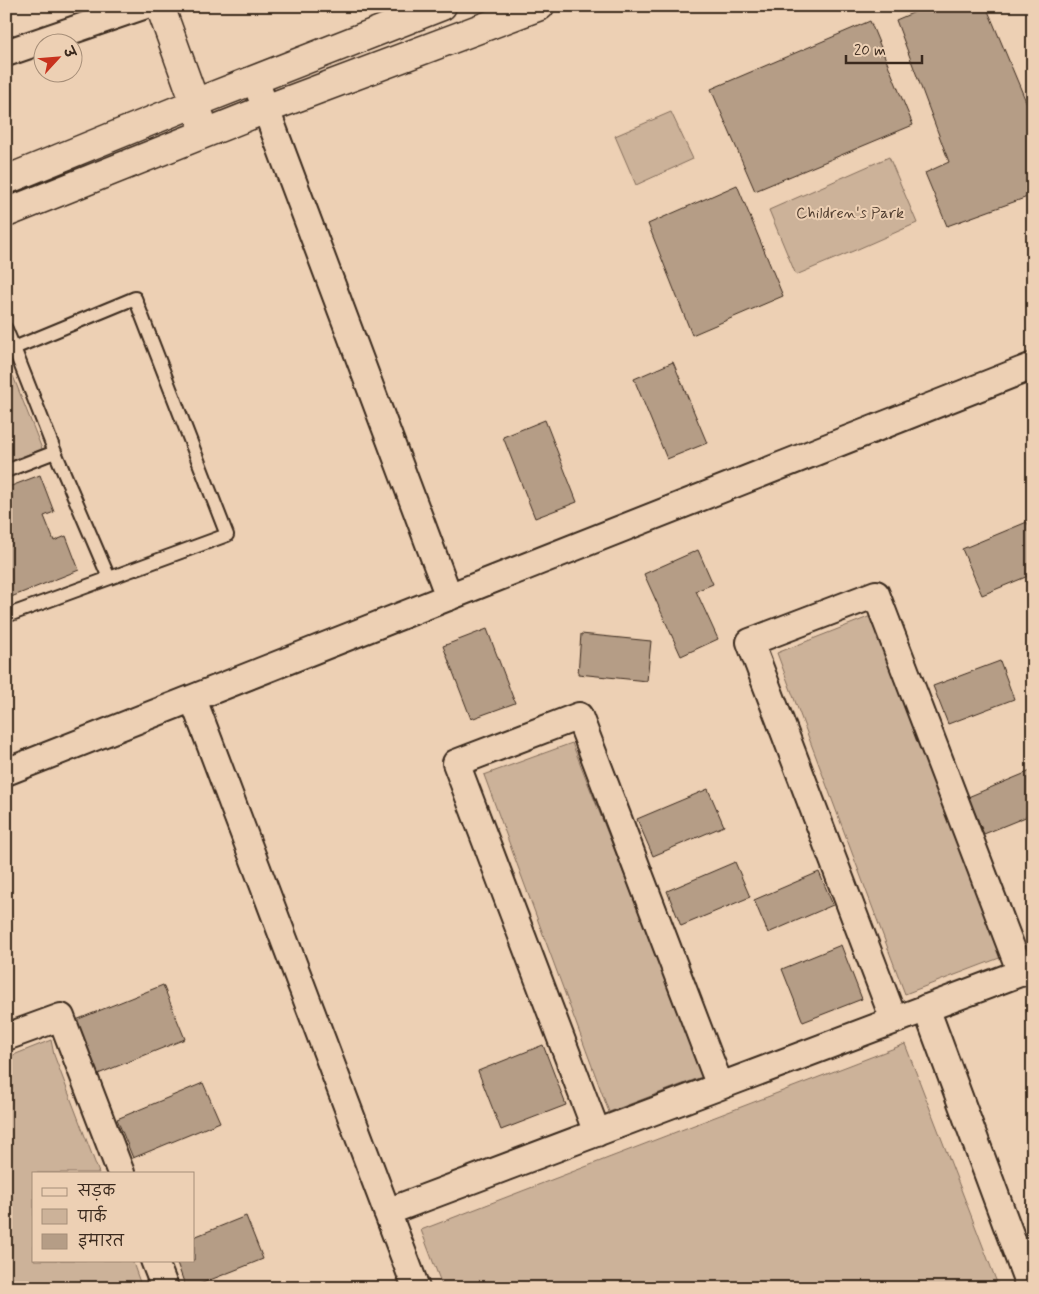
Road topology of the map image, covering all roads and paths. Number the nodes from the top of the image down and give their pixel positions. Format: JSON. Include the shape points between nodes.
{"nodes":[{"id":1,"x":442,"y":6,"type":"edge"},
{"id":2,"x":540,"y":6,"type":"edge"},
{"id":3,"x":157,"y":7,"type":"edge"},
{"id":4,"x":6,"y":53,"type":"edge"},
{"id":5,"x":255,"y":80,"type":"junction"},
{"id":6,"x":195,"y":103,"type":"junction"},
{"id":7,"x":266,"y":109,"type":"junction"},
{"id":8,"x":206,"y":132,"type":"junction"},
{"id":9,"x":6,"y":180,"type":"edge"},
{"id":10,"x":6,"y":214,"type":"edge"},
{"id":11,"x":6,"y":329,"type":"edge"},
{"id":12,"x":10,"y":350,"type":"edge"},
{"id":13,"x":1033,"y":366,"type":"edge"},
{"id":14,"x":55,"y":452,"type":"junction"},
{"id":15,"x":6,"y":471,"type":"edge"},
{"id":16,"x":109,"y":578,"type":"junction"},
{"id":17,"x":449,"y":597,"type":"junction"},
{"id":18,"x":6,"y":616,"type":"edge"},
{"id":19,"x":193,"y":699,"type":"junction"},
{"id":20,"x":6,"y":772,"type":"edge"},
{"id":21,"x":1027,"y":970,"type":"edge"},
{"id":22,"x":926,"y":1008,"type":"junction"},
{"id":23,"x":894,"y":1020,"type":"junction"},
{"id":24,"x":6,"y":1038,"type":"edge"},
{"id":25,"x":720,"y":1086,"type":"junction"},
{"id":26,"x":597,"y":1133,"type":"junction"},
{"id":27,"x":121,"y":1172,"type":"edge"},
{"id":28,"x":387,"y":1212,"type":"junction"},
{"id":29,"x":155,"y":1262,"type":"edge"},
{"id":30,"x":165,"y":1288,"type":"edge"},
{"id":31,"x":416,"y":1288,"type":"edge"},
{"id":32,"x":1030,"y":1288,"type":"edge"}],
"edges":[{"from":1,"to":5,"type":"street"},
{"from":2,"to":7,"type":"street"},
{"from":3,"to":4,"type":"street"},
{"from":3,"to":6,"type":"street"},
{"from":5,"to":6,"type":"street"},
{"from":5,"to":7,"type":"street"},
{"from":6,"to":8,"type":"street"},
{"from":6,"to":9,"type":"street"},
{"from":7,"to":8,"type":"street"},
{"from":7,"to":17,"type":"street"},
{"from":8,"to":10,"type":"street"},
{"from":11,"to":12,"type":"lane"},
{"from":12,"to":14,"type":"lane"},
{"from":12,"to":16,"type":"lane","via":[[135,298],[227,535]]},
{"from":13,"to":17,"type":"street"},
{"from":14,"to":15,"type":"lane"},
{"from":14,"to":16,"type":"lane"},
{"from":16,"to":18,"type":"lane"},
{"from":17,"to":19,"type":"street"},
{"from":19,"to":20,"type":"street"},
{"from":19,"to":28,"type":"street"},
{"from":21,"to":22,"type":"street"},
{"from":21,"to":23,"type":"street","via":[[876,594],[750,642]]},
{"from":22,"to":23,"type":"street"},
{"from":22,"to":32,"type":"street"},
{"from":23,"to":25,"type":"street"},
{"from":24,"to":27,"type":"street","via":[[61,1017]]},
{"from":25,"to":26,"type":"street"},
{"from":25,"to":26,"type":"street","via":[[580,716],[456,763]]},
{"from":26,"to":28,"type":"street"},
{"from":28,"to":31,"type":"street"},
{"from":29,"to":30,"type":"street"}]}
